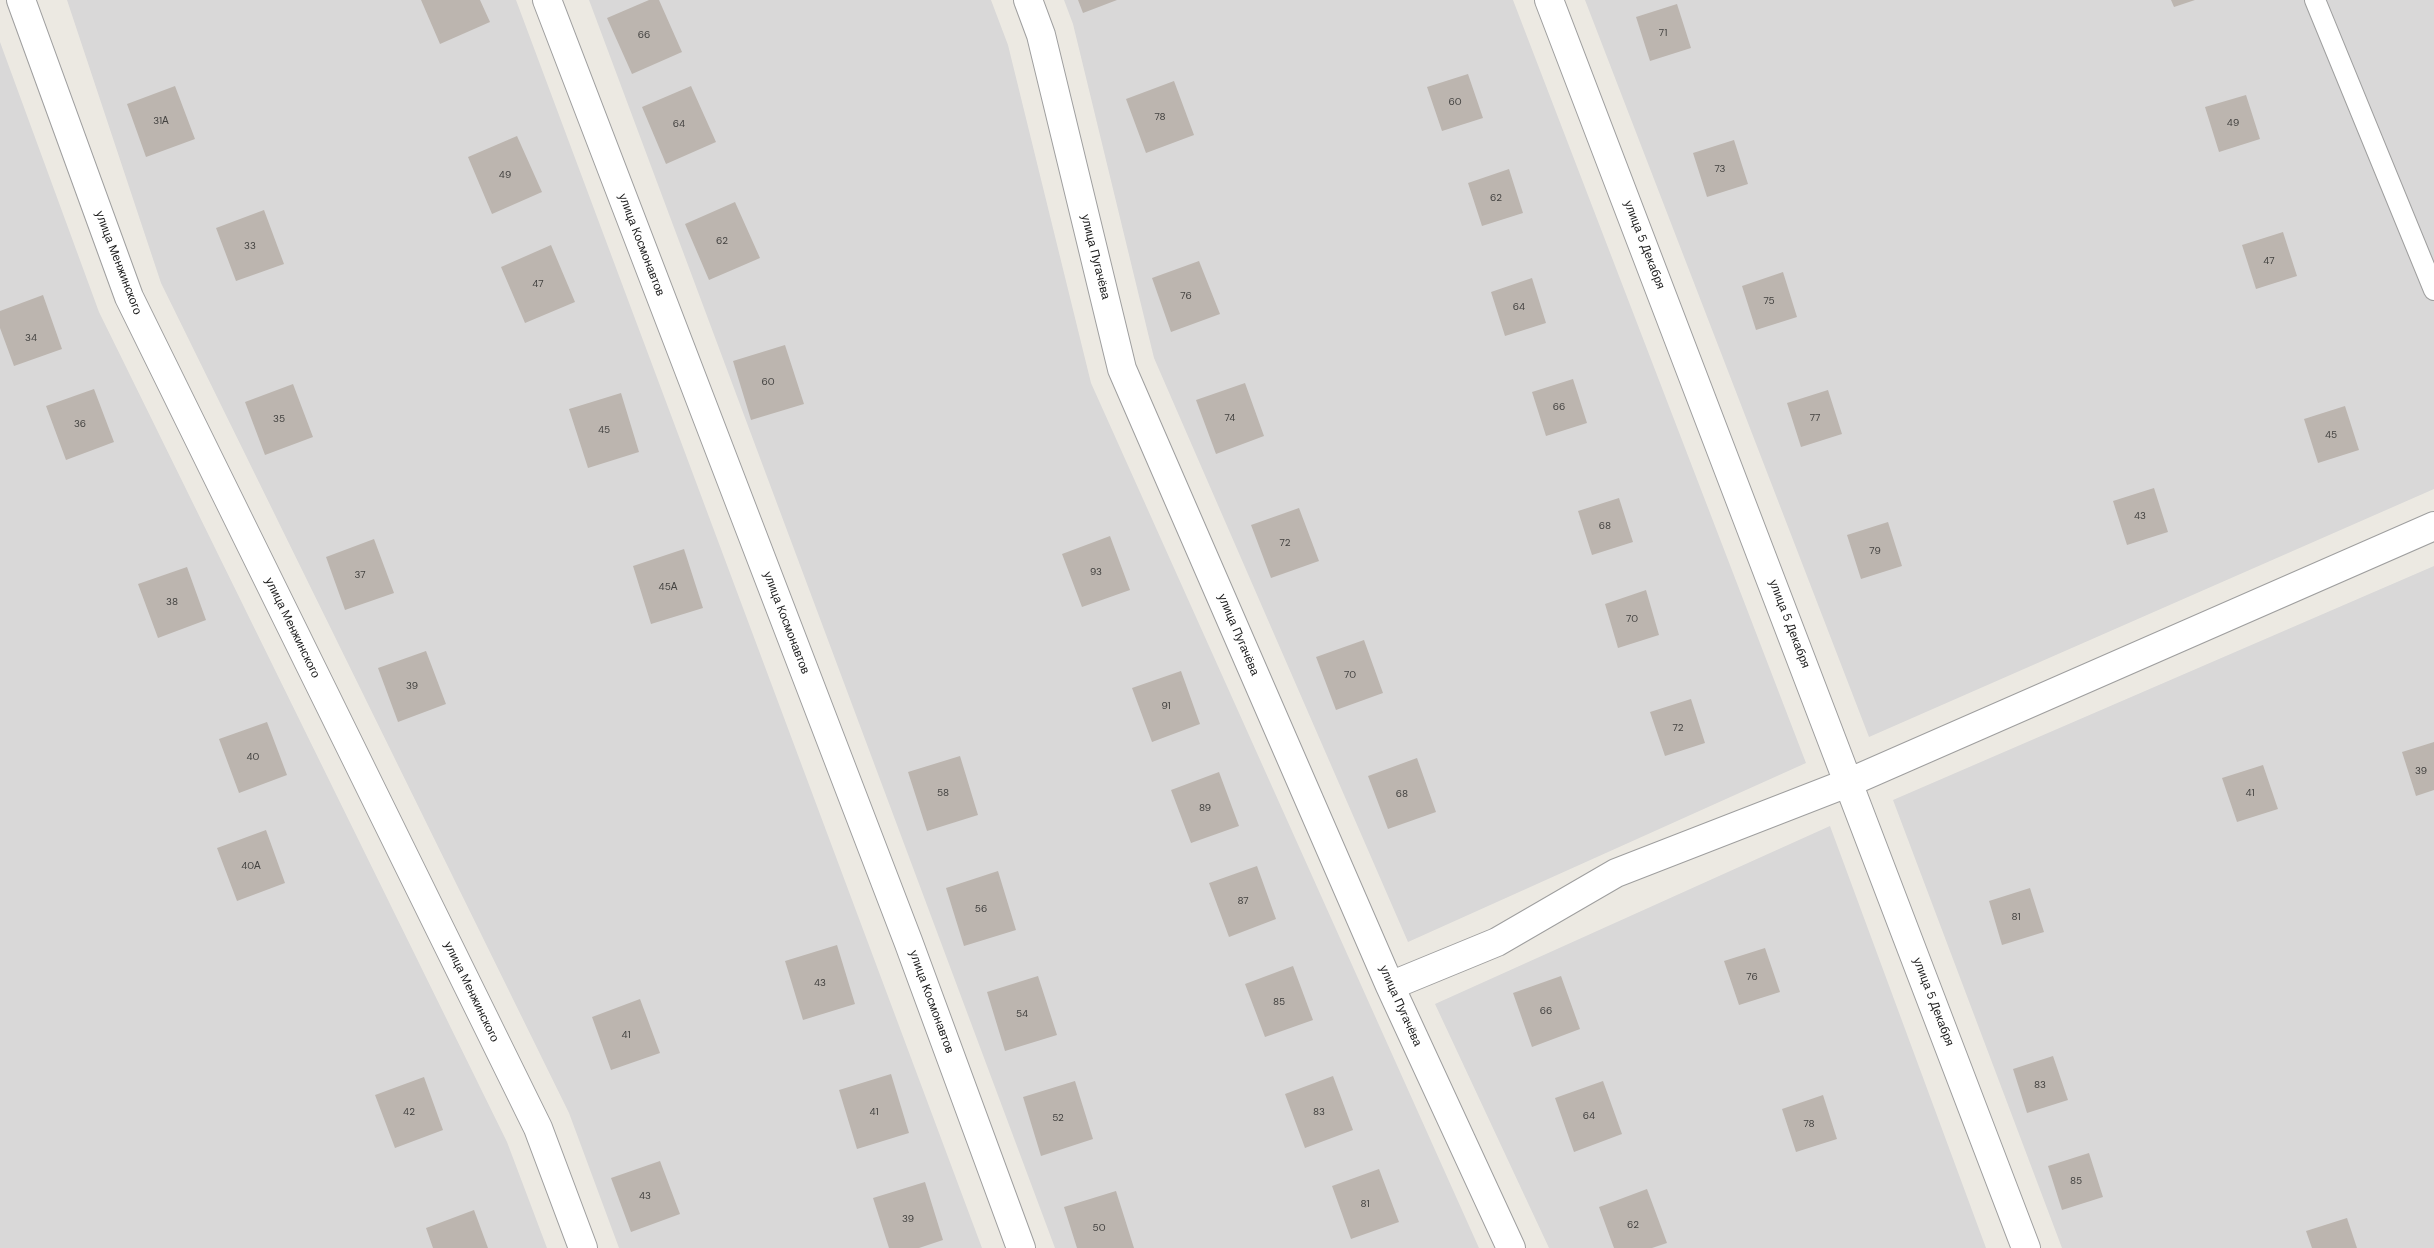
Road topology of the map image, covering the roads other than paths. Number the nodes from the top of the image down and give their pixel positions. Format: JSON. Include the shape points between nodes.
{"nodes":[{"id":1,"x":21,"y":0,"type":"edge"},
{"id":2,"x":547,"y":0,"type":"edge"},
{"id":3,"x":1028,"y":0,"type":"edge"},
{"id":4,"x":1549,"y":0,"type":"edge"},
{"id":5,"x":2315,"y":0,"type":"edge"},
{"id":6,"x":2434,"y":290,"type":"edge"},
{"id":7,"x":2434,"y":526,"type":"edge"},
{"id":8,"x":1850,"y":782,"type":"junction"},
{"id":9,"x":1390,"y":986,"type":"junction"},
{"id":10,"x":583,"y":1248,"type":"edge"},
{"id":11,"x":1021,"y":1248,"type":"edge"},
{"id":12,"x":1511,"y":1248,"type":"edge"},
{"id":13,"x":2026,"y":1248,"type":"edge"}],
"edges":[{"from":1,"to":10,"type":"street","name":"улица Менжинского","via":[[129,297],[538,1128]]},
{"from":2,"to":11,"type":"street","name":"улица Космонавтов","via":[[908,942]]},
{"from":3,"to":9,"type":"street","name":"улица Пугачёва","via":[[1041,36],[1122,369]]},
{"from":4,"to":8,"type":"street","name":"улица 5 Декабря"},
{"from":5,"to":6,"type":"lane"},
{"from":7,"to":8,"type":"street"},
{"from":8,"to":9,"type":"street","via":[[1616,873],[1497,942]]},
{"from":8,"to":13,"type":"street","name":"улица 5 Декабря"},
{"from":9,"to":12,"type":"street","name":"улица Пугачёва"}]}
